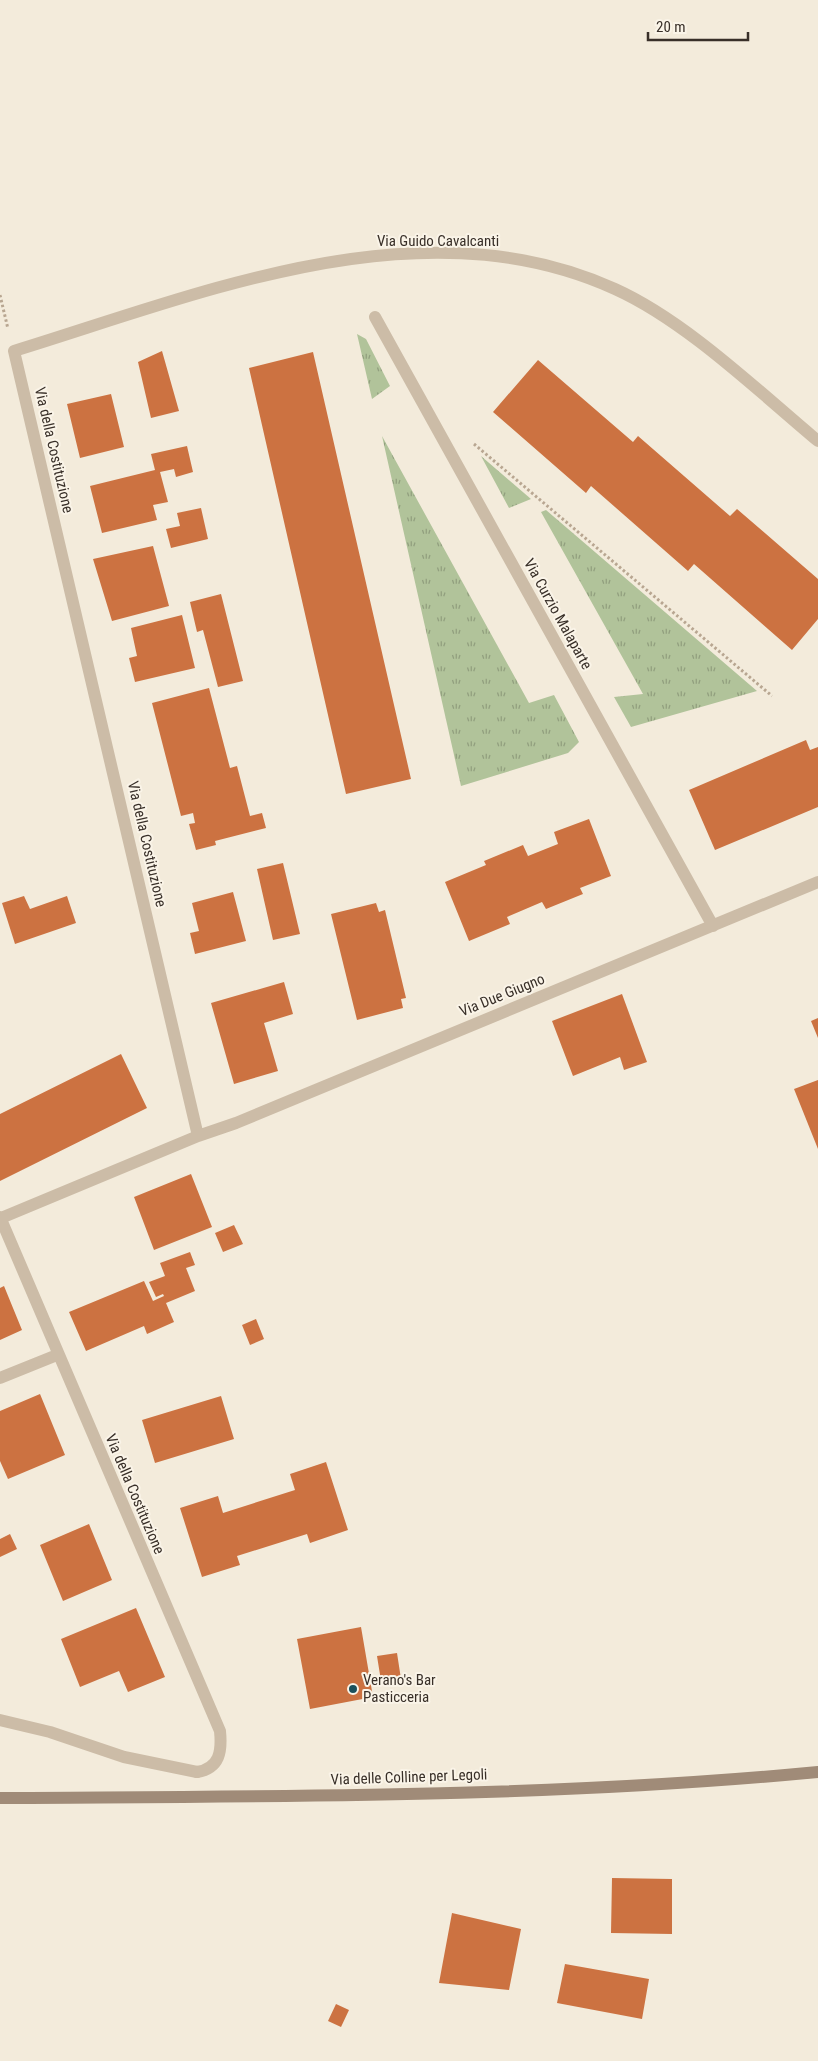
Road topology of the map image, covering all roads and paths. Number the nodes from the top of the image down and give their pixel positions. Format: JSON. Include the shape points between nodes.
{"nodes":[{"id":1,"x":0,"y":295,"type":"edge"},
{"id":2,"x":375,"y":317,"type":"dead end"},
{"id":3,"x":14,"y":351,"type":"junction"},
{"id":4,"x":469,"y":440,"type":"dead end"},
{"id":5,"x":818,"y":441,"type":"edge"},
{"id":6,"x":772,"y":696,"type":"dead end"},
{"id":7,"x":818,"y":882,"type":"edge"},
{"id":8,"x":713,"y":926,"type":"junction"},
{"id":9,"x":198,"y":1136,"type":"junction"},
{"id":10,"x":1,"y":1218,"type":"edge"},
{"id":11,"x":57,"y":1354,"type":"junction"},
{"id":12,"x":0,"y":1378,"type":"edge"},
{"id":13,"x":0,"y":1720,"type":"edge"},
{"id":14,"x":818,"y":1772,"type":"edge"},
{"id":15,"x":0,"y":1798,"type":"edge"}],
"edges":[{"from":1,"to":3,"type":"path"},
{"from":2,"to":8,"type":"street","name":"Via Curzio Malaparte"},
{"from":3,"to":5,"type":"street","name":"Via Guido Cavalcanti","via":[[235,283],[303,266],[383,256],[465,254],[509,257],[580,276],[616,290],[654,312],[690,335]]},
{"from":3,"to":9,"type":"street","name":"Via della Costituzione"},
{"from":4,"to":6,"type":"path"},
{"from":7,"to":8,"type":"street","name":"Via Due Giugno"},
{"from":8,"to":9,"type":"street","name":"Via Due Giugno"},
{"from":9,"to":10,"type":"street","name":"Via della Costituzione"},
{"from":10,"to":11,"type":"street","name":"Via della Costituzione"},
{"from":11,"to":12,"type":"street"},
{"from":11,"to":13,"type":"street","name":"Via della Costituzione","via":[[220,1731],[219,1758],[206,1771],[197,1772],[124,1756]]},
{"from":14,"to":15,"type":"main road","name":"Via delle Colline per Legoli","via":[[758,1779],[395,1795]]}]}
